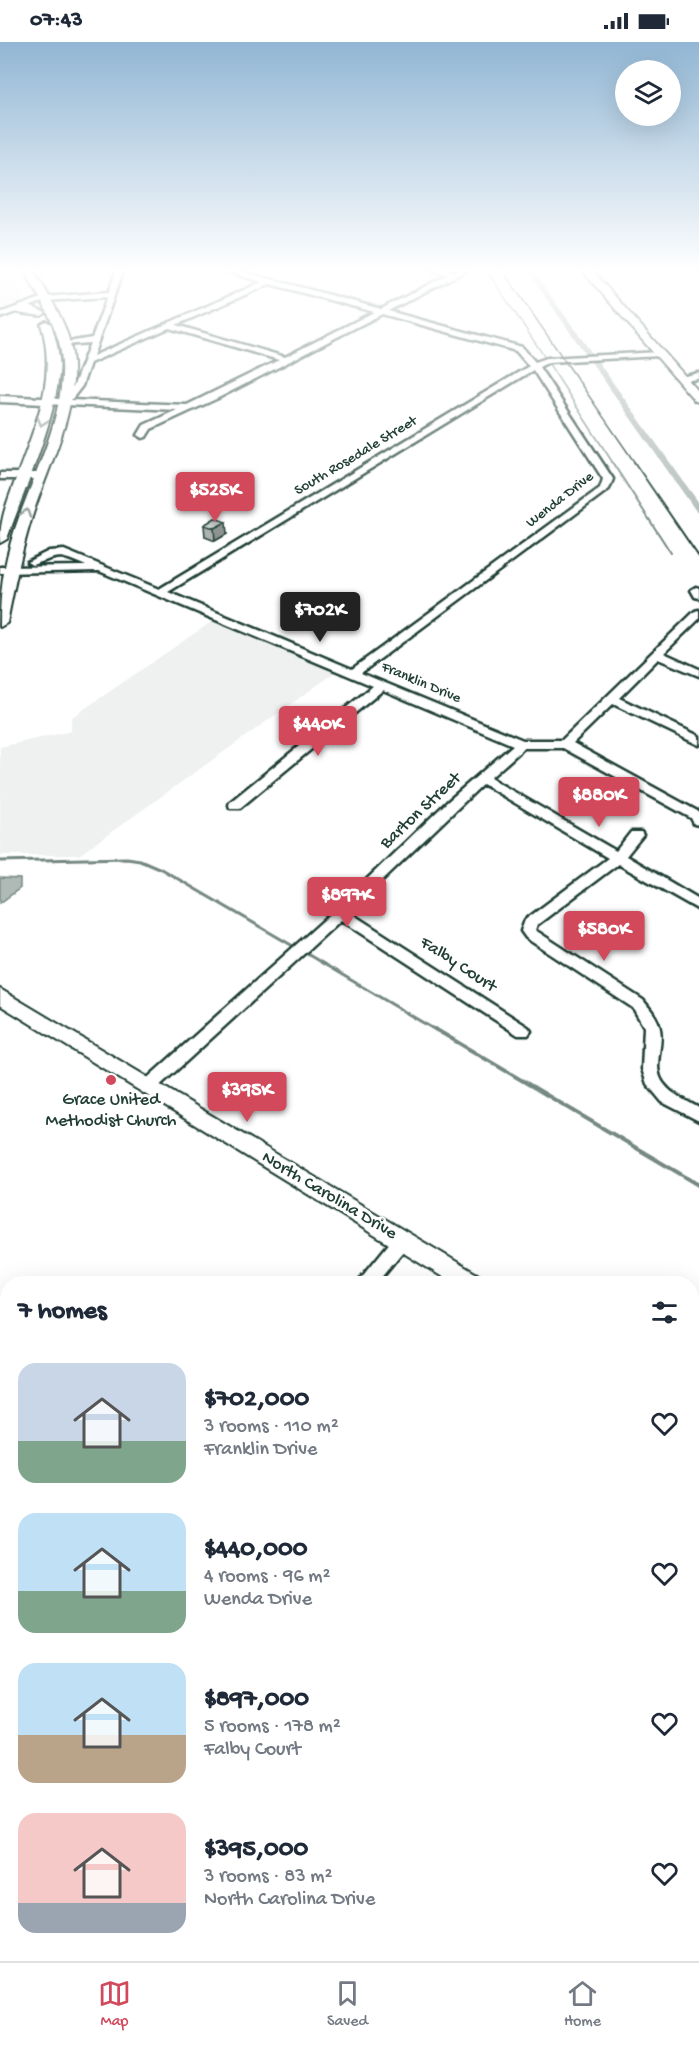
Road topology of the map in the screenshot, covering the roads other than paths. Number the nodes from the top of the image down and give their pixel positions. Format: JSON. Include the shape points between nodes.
{"nodes":[{"id":1,"x":53,"y":358,"type":"edge"},
{"id":2,"x":67,"y":358,"type":"edge"},
{"id":3,"x":87,"y":358,"type":"edge"},
{"id":4,"x":96,"y":358,"type":"edge"},
{"id":5,"x":278,"y":358,"type":"edge"},
{"id":6,"x":291,"y":358,"type":"edge"},
{"id":7,"x":528,"y":358,"type":"edge"},
{"id":8,"x":589,"y":358,"type":"edge"},
{"id":9,"x":663,"y":358,"type":"edge"},
{"id":10,"x":286,"y":360,"type":"junction"},
{"id":11,"x":86,"y":362,"type":"junction"},
{"id":12,"x":536,"y":365,"type":"junction"},
{"id":13,"x":699,"y":376,"type":"edge"},
{"id":14,"x":680,"y":378,"type":"junction"},
{"id":15,"x":0,"y":399,"type":"edge"},
{"id":16,"x":699,"y":399,"type":"edge"},
{"id":17,"x":47,"y":400,"type":"junction"},
{"id":18,"x":65,"y":401,"type":"junction"},
{"id":19,"x":188,"y":408,"type":"junction"},
{"id":20,"x":143,"y":435,"type":"dead end"},
{"id":21,"x":0,"y":476,"type":"edge"},
{"id":22,"x":22,"y":476,"type":"junction"},
{"id":23,"x":39,"y":476,"type":"junction"},
{"id":24,"x":0,"y":539,"type":"edge"},
{"id":25,"x":32,"y":562,"type":"dead end"},
{"id":26,"x":5,"y":570,"type":"edge"},
{"id":27,"x":108,"y":570,"type":"junction"},
{"id":28,"x":161,"y":592,"type":"junction"},
{"id":29,"x":699,"y":613,"type":"edge"},
{"id":30,"x":0,"y":623,"type":"edge"},
{"id":31,"x":658,"y":655,"type":"junction"},
{"id":32,"x":354,"y":673,"type":"junction"},
{"id":33,"x":699,"y":674,"type":"edge"},
{"id":34,"x":382,"y":685,"type":"junction"},
{"id":35,"x":612,"y":699,"type":"junction"},
{"id":36,"x":699,"y":741,"type":"edge"},
{"id":37,"x":521,"y":744,"type":"junction"},
{"id":38,"x":565,"y":744,"type":"junction"},
{"id":39,"x":482,"y":778,"type":"junction"},
{"id":40,"x":235,"y":805,"type":"dead end"},
{"id":41,"x":698,"y":817,"type":"edge"},
{"id":42,"x":636,"y":835,"type":"dead end"},
{"id":43,"x":618,"y":857,"type":"junction"},
{"id":44,"x":699,"y":905,"type":"edge"},
{"id":45,"x":340,"y":913,"type":"junction"},
{"id":46,"x":0,"y":996,"type":"edge"},
{"id":47,"x":523,"y":1031,"type":"dead end"},
{"id":48,"x":148,"y":1086,"type":"junction"},
{"id":49,"x":699,"y":1115,"type":"edge"},
{"id":50,"x":402,"y":1240,"type":"junction"},
{"id":51,"x":372,"y":1276,"type":"edge"},
{"id":52,"x":461,"y":1276,"type":"edge"}],
"edges":[{"from":1,"to":17,"type":"main road","via":[[54,372]]},
{"from":2,"to":18,"type":"main road"},
{"from":3,"to":11,"type":"street"},
{"from":4,"to":11,"type":"street"},
{"from":5,"to":10,"type":"street"},
{"from":6,"to":10,"type":"street"},
{"from":7,"to":12,"type":"street","name":"Wenda Drive"},
{"from":8,"to":12,"type":"street","name":"South Rosedale Street","via":[[547,360]]},
{"from":9,"to":14,"type":"main road"},
{"from":10,"to":19,"type":"street"},
{"from":11,"to":18,"type":"street","via":[[78,386]]},
{"from":12,"to":28,"type":"street","name":"South Rosedale Street"},
{"from":12,"to":32,"type":"street","name":"Wenda Drive","via":[[607,475],[607,486]]},
{"from":13,"to":14,"type":"street"},
{"from":14,"to":16,"type":"main road"},
{"from":15,"to":17,"type":"street"},
{"from":17,"to":18,"type":"street"},
{"from":17,"to":22,"type":"main road","one_way":true},
{"from":18,"to":19,"type":"street"},
{"from":18,"to":23,"type":"main road"},
{"from":19,"to":20,"type":"street","via":[[146,428]]},
{"from":21,"to":22,"type":"street"},
{"from":22,"to":23,"type":"street"},
{"from":22,"to":24,"type":"main road"},
{"from":26,"to":23,"type":"main road","one_way":true},
{"from":25,"to":27,"type":"street","name":"Franklin Drive","via":[[61,552]]},
{"from":26,"to":27,"type":"street","name":"Franklin Drive"},
{"from":26,"to":30,"type":"main road"},
{"from":27,"to":28,"type":"street","name":"Franklin Drive"},
{"from":28,"to":32,"type":"street","name":"Franklin Drive"},
{"from":29,"to":31,"type":"street"},
{"from":31,"to":33,"type":"street"},
{"from":31,"to":35,"type":"street"},
{"from":32,"to":34,"type":"street","name":"Franklin Drive"},
{"from":34,"to":37,"type":"street","name":"Franklin Drive"},
{"from":34,"to":40,"type":"street"},
{"from":35,"to":36,"type":"street"},
{"from":35,"to":38,"type":"street"},
{"from":37,"to":38,"type":"street"},
{"from":37,"to":39,"type":"street","name":"Barton Street"},
{"from":38,"to":41,"type":"street"},
{"from":39,"to":43,"type":"street"},
{"from":39,"to":45,"type":"street","name":"Barton Street"},
{"from":42,"to":43,"type":"street"},
{"from":43,"to":44,"type":"street"},
{"from":43,"to":49,"type":"street","via":[[530,923],[528,931],[646,1011],[654,1025],[650,1065],[654,1082],[668,1098]]},
{"from":45,"to":47,"type":"street","name":"Falby Court"},
{"from":45,"to":48,"type":"street","name":"Barton Street"},
{"from":46,"to":48,"type":"main road","name":"North Carolina Drive"},
{"from":48,"to":50,"type":"main road","name":"North Carolina Drive"},
{"from":50,"to":51,"type":"street"},
{"from":50,"to":52,"type":"main road","name":"North Carolina Drive"}]}
